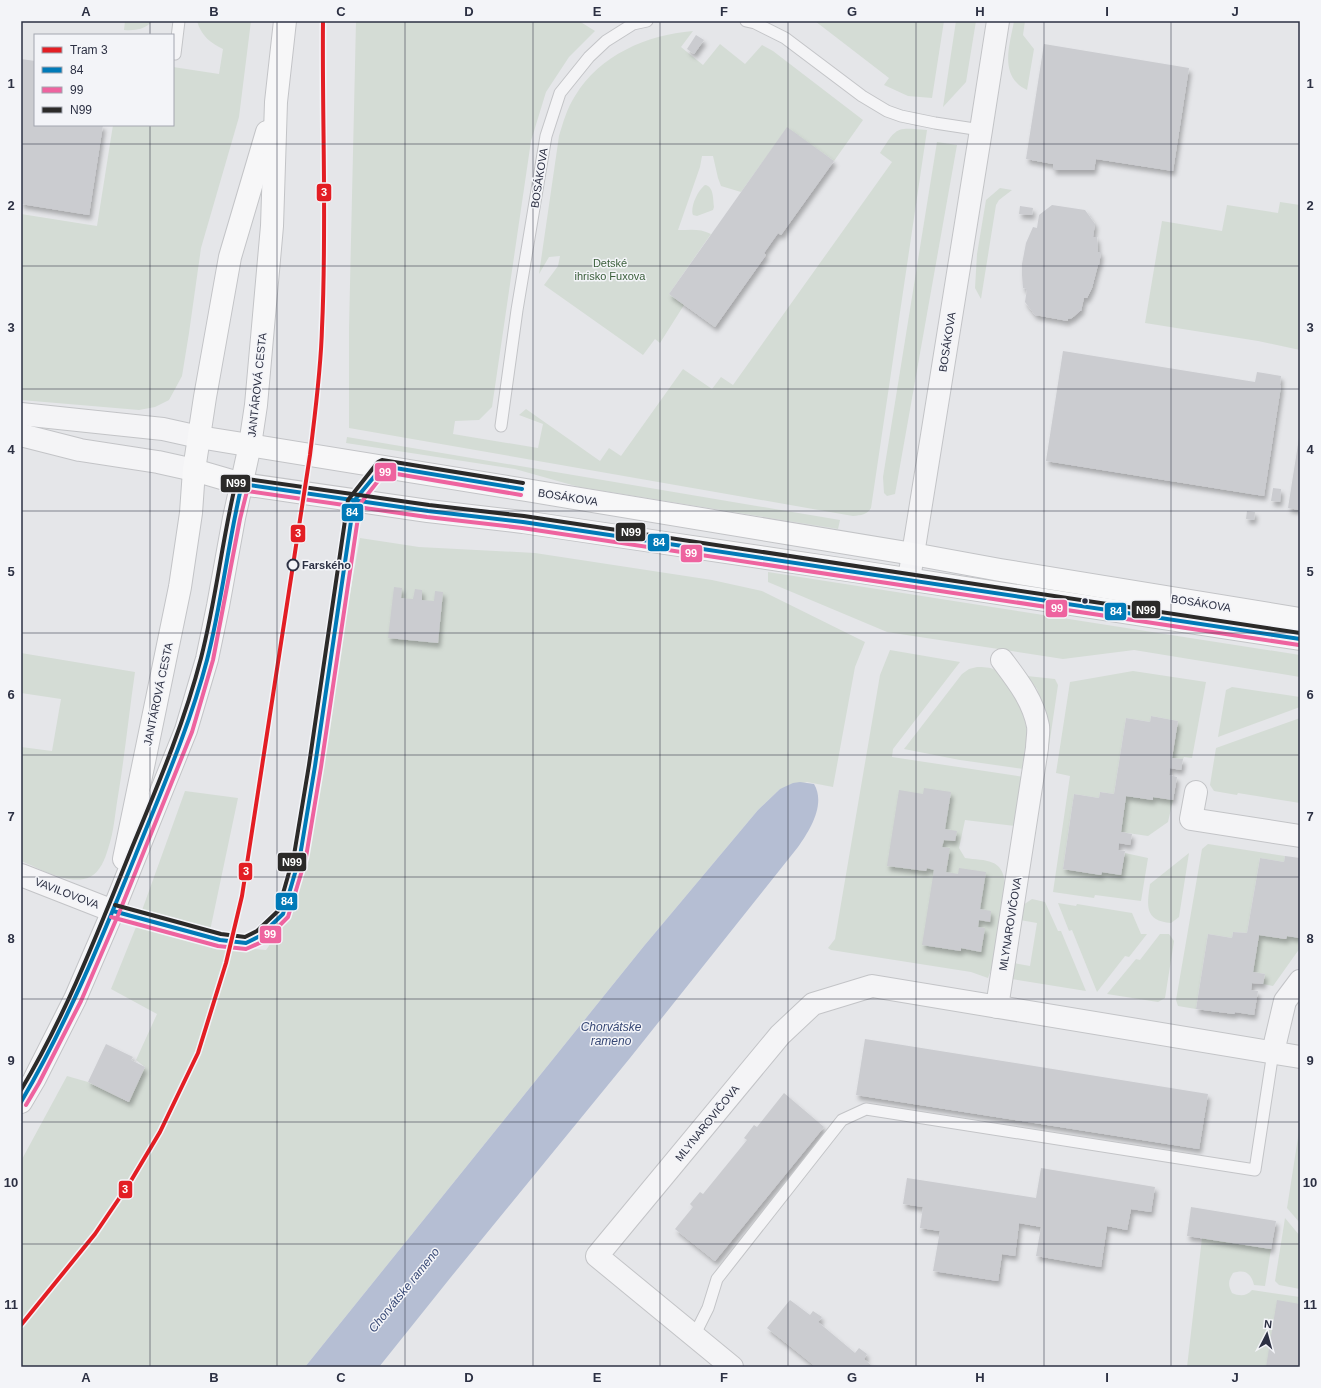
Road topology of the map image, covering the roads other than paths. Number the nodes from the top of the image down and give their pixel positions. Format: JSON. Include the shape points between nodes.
{"nodes":[{"id":1,"x":180,"y":21,"type":"edge"},
{"id":2,"x":285,"y":21,"type":"edge"},
{"id":3,"x":647,"y":21,"type":"edge"},
{"id":4,"x":746,"y":21,"type":"edge"},
{"id":5,"x":998,"y":21,"type":"edge"},
{"id":6,"x":174,"y":54,"type":"edge"},
{"id":7,"x":276,"y":102,"type":"junction"},
{"id":8,"x":981,"y":130,"type":"junction"},
{"id":9,"x":21,"y":414,"type":"edge"},
{"id":10,"x":500,"y":426,"type":"dead end"},
{"id":11,"x":21,"y":435,"type":"edge"},
{"id":12,"x":200,"y":437,"type":"junction"},
{"id":13,"x":250,"y":445,"type":"junction"},
{"id":14,"x":384,"y":466,"type":"junction"},
{"id":15,"x":194,"y":470,"type":"junction"},
{"id":16,"x":242,"y":484,"type":"junction"},
{"id":17,"x":354,"y":501,"type":"junction"},
{"id":18,"x":913,"y":554,"type":"junction"},
{"id":19,"x":909,"y":579,"type":"junction"},
{"id":20,"x":1300,"y":619,"type":"edge"},
{"id":21,"x":1300,"y":639,"type":"edge"},
{"id":22,"x":1002,"y":660,"type":"dead end"},
{"id":23,"x":1196,"y":792,"type":"dead end"},
{"id":24,"x":1300,"y":836,"type":"edge"},
{"id":25,"x":21,"y":875,"type":"edge"},
{"id":26,"x":113,"y":911,"type":"junction"},
{"id":27,"x":1300,"y":981,"type":"edge"},
{"id":28,"x":997,"y":1007,"type":"junction"},
{"id":29,"x":1273,"y":1052,"type":"junction"},
{"id":30,"x":1300,"y":1057,"type":"edge"},
{"id":31,"x":21,"y":1102,"type":"edge"},
{"id":32,"x":694,"y":1336,"type":"junction"},
{"id":33,"x":732,"y":1367,"type":"edge"}],
"edges":[{"from":1,"to":6,"type":"lane"},
{"from":2,"to":7,"type":"street","name":"JANTÁROVÁ CESTA"},
{"from":3,"to":10,"type":"lane","name":"BOSÁKOVA","via":[[633,24],[606,41],[560,93],[546,136]]},
{"from":4,"to":8,"type":"lane","via":[[785,38],[862,96],[887,111],[901,116]]},
{"from":5,"to":8,"type":"street","name":"BOSÁKOVA"},
{"from":7,"to":12,"type":"street","name":"JANTÁROVÁ CESTA","via":[[230,257]]},
{"from":7,"to":13,"type":"street","name":"JANTÁROVÁ CESTA","via":[[272,226]]},
{"from":8,"to":18,"type":"street","name":"BOSÁKOVA"},
{"from":9,"to":12,"type":"street","via":[[163,429]]},
{"from":11,"to":15,"type":"street","via":[[80,450]]},
{"from":12,"to":13,"type":"street","name":"BOSÁKOVA"},
{"from":12,"to":15,"type":"street","name":"JANTÁROVÁ CESTA"},
{"from":13,"to":14,"type":"street","name":"BOSÁKOVA"},
{"from":13,"to":16,"type":"street","name":"JANTÁROVÁ CESTA"},
{"from":14,"to":17,"type":"lane"},
{"from":14,"to":18,"type":"street","name":"BOSÁKOVA"},
{"from":15,"to":16,"type":"street","name":"BOSÁKOVA"},
{"from":15,"to":26,"type":"street","name":"JANTÁROVÁ CESTA","via":[[191,513],[180,587]]},
{"from":16,"to":17,"type":"street","name":"BOSÁKOVA"},
{"from":16,"to":26,"type":"street","name":"JANTÁROVÁ CESTA","via":[[208,651],[186,730]]},
{"from":17,"to":19,"type":"street","name":"BOSÁKOVA","via":[[531,523]]},
{"from":17,"to":26,"type":"lane","via":[[300,856],[283,914],[260,936],[246,943],[220,940]]},
{"from":18,"to":19,"type":"street","name":"BOSÁKOVA"},
{"from":18,"to":20,"type":"street","name":"BOSÁKOVA"},
{"from":19,"to":21,"type":"street","name":"BOSÁKOVA"},
{"from":22,"to":28,"type":"street","name":"MLYNAROVIČOVA","via":[[1032,706],[1038,727],[1035,762]]},
{"from":23,"to":24,"type":"street","via":[[1191,819]]},
{"from":25,"to":26,"type":"street","name":"VAVILOVOVA"},
{"from":26,"to":31,"type":"street","name":"JANTÁROVÁ CESTA","via":[[75,999]]},
{"from":27,"to":29,"type":"street","via":[[1285,1002]]},
{"from":28,"to":29,"type":"street","name":"MLYNAROVIČOVA"},
{"from":28,"to":32,"type":"street","name":"MLYNAROVIČOVA","via":[[872,986],[813,1004],[780,1035],[597,1256]]},
{"from":29,"to":30,"type":"street","name":"MLYNAROVIČOVA"},
{"from":29,"to":32,"type":"lane","via":[[1255,1170],[866,1109],[842,1120],[717,1279],[708,1308]]},
{"from":32,"to":33,"type":"street","name":"MLYNAROVIČOVA"}]}
